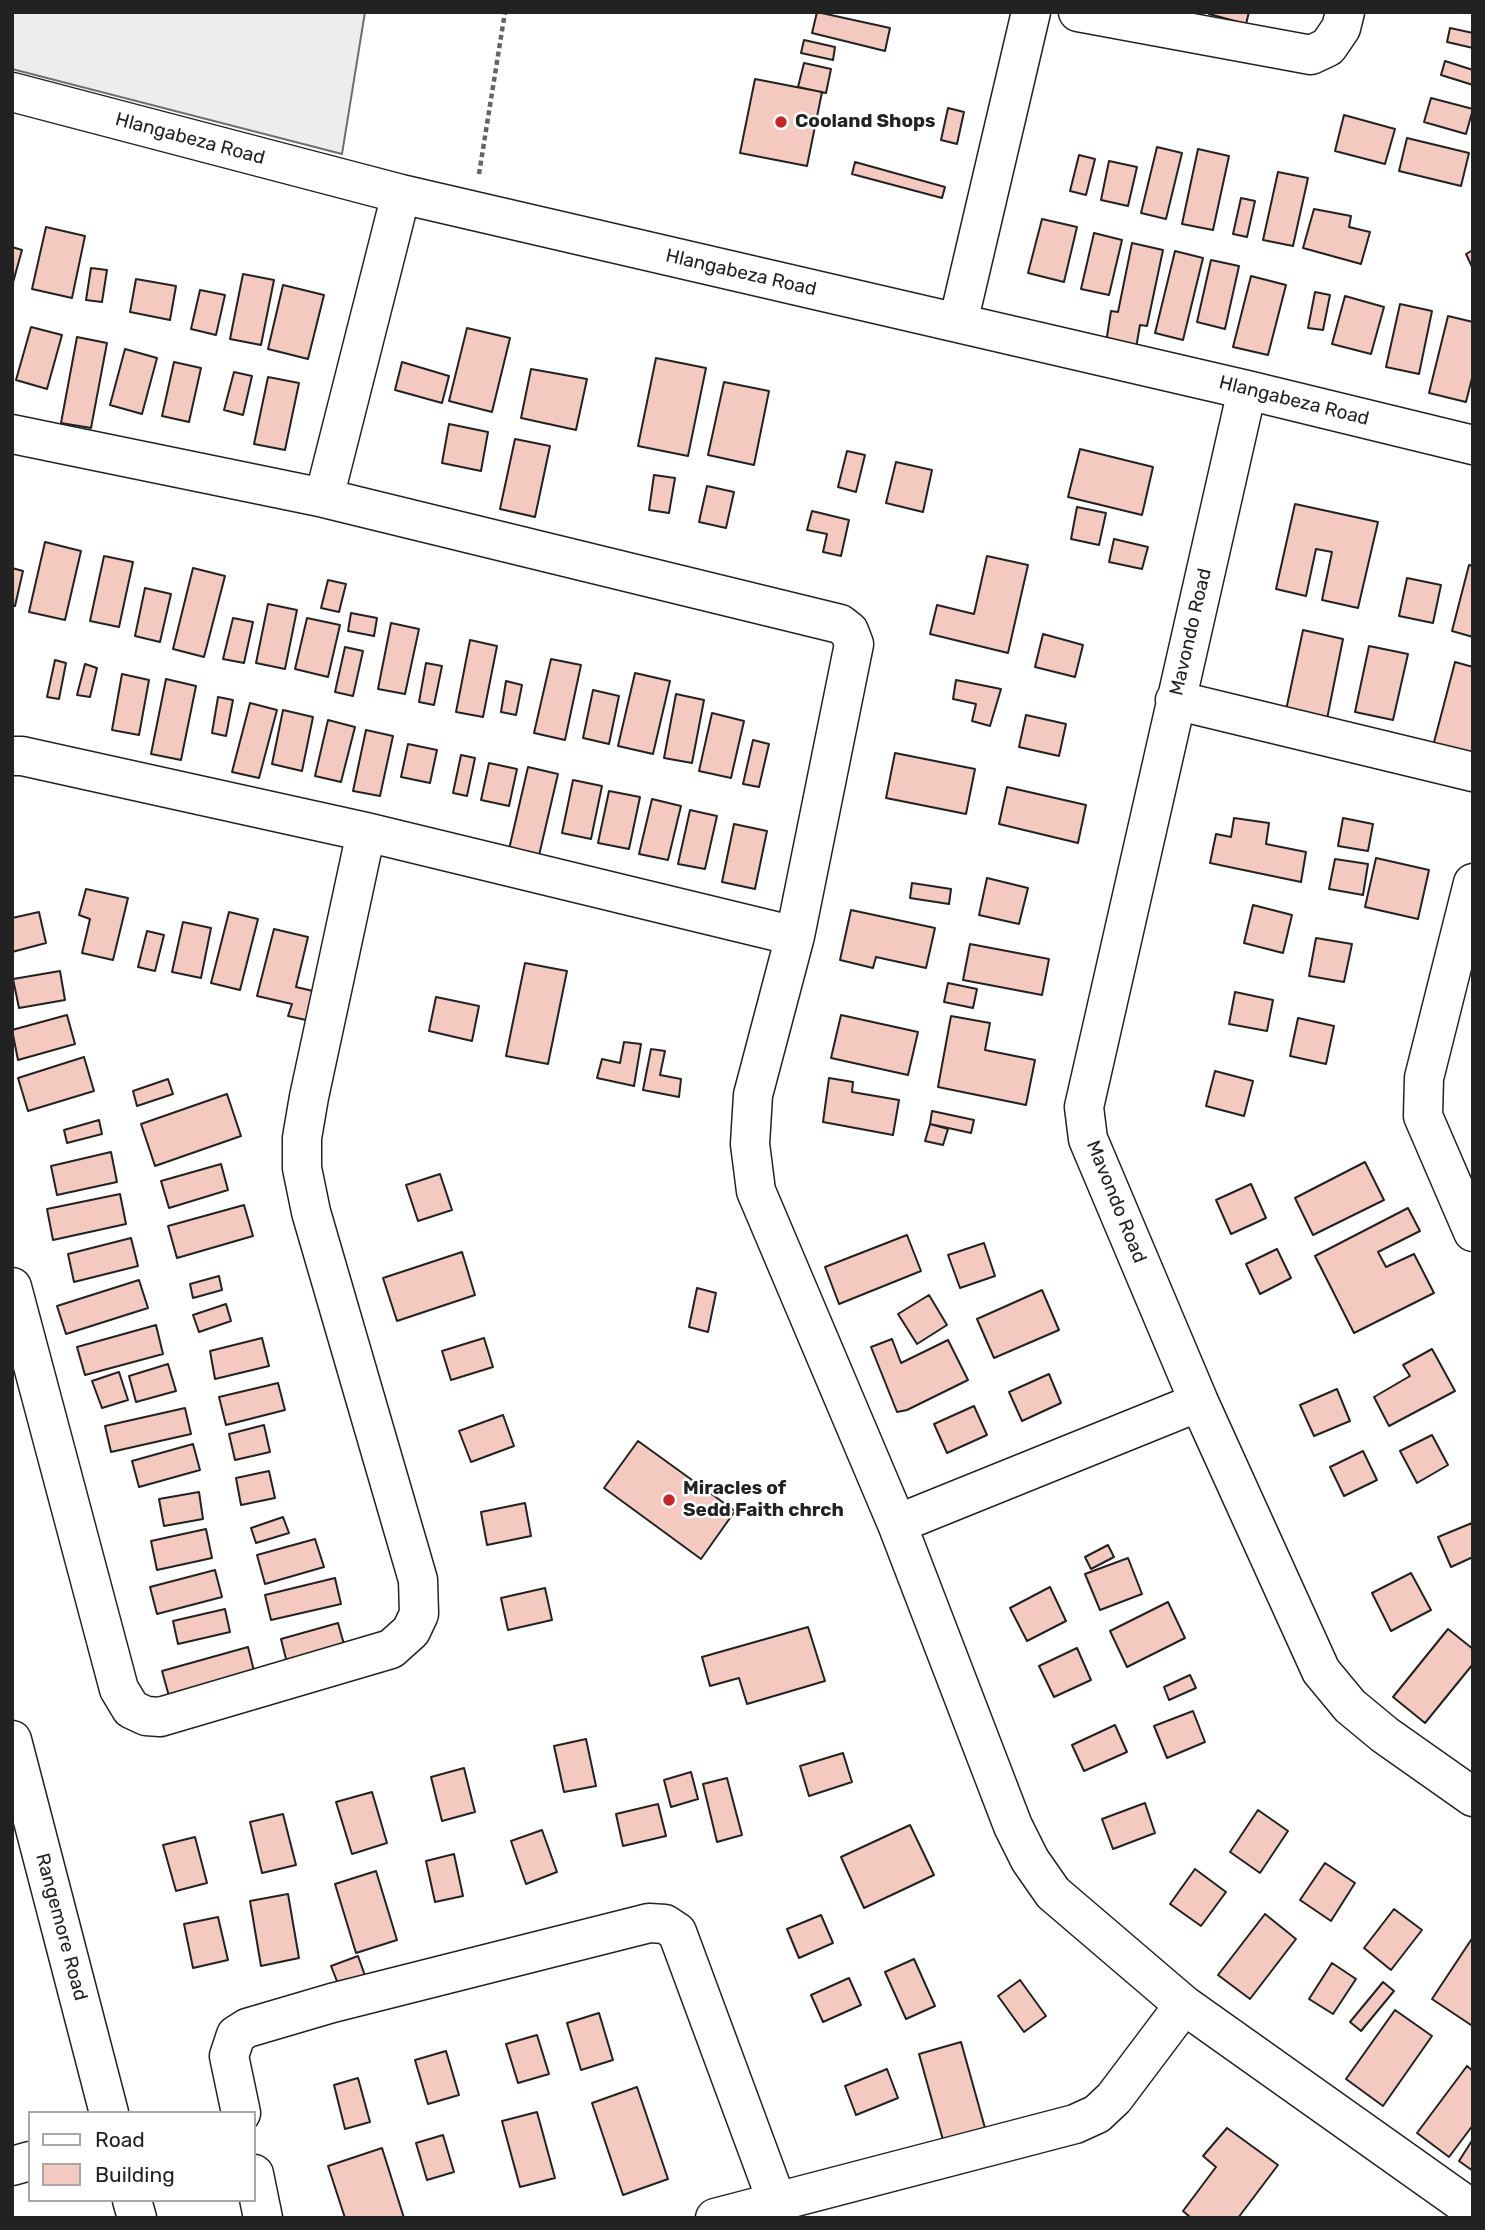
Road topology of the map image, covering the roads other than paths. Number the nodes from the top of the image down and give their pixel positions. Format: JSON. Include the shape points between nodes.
{"nodes":[{"id":1,"x":1031,"y":12,"type":"edge"},
{"id":2,"x":1078,"y":12,"type":"edge"},
{"id":3,"x":1345,"y":12,"type":"edge"},
{"id":4,"x":12,"y":92,"type":"edge"},
{"id":5,"x":401,"y":194,"type":"junction"},
{"id":6,"x":958,"y":323,"type":"junction"},
{"id":7,"x":1247,"y":390,"type":"junction"},
{"id":8,"x":12,"y":434,"type":"edge"},
{"id":9,"x":1473,"y":445,"type":"edge"},
{"id":10,"x":324,"y":498,"type":"junction"},
{"id":11,"x":1175,"y":700,"type":"junction"},
{"id":12,"x":12,"y":756,"type":"edge"},
{"id":13,"x":1473,"y":772,"type":"edge"},
{"id":14,"x":366,"y":832,"type":"junction"},
{"id":15,"x":1473,"y":883,"type":"edge"},
{"id":16,"x":795,"y":936,"type":"junction"},
{"id":17,"x":1473,"y":1232,"type":"edge"},
{"id":18,"x":12,"y":1287,"type":"edge"},
{"id":19,"x":1199,"y":1402,"type":"junction"},
{"id":20,"x":897,"y":1524,"type":"junction"},
{"id":21,"x":12,"y":1740,"type":"edge"},
{"id":22,"x":1473,"y":1797,"type":"edge"},
{"id":23,"x":1185,"y":2005,"type":"junction"},
{"id":24,"x":108,"y":2111,"type":"edge"},
{"id":25,"x":241,"y":2111,"type":"edge"},
{"id":26,"x":256,"y":2184,"type":"edge"},
{"id":27,"x":778,"y":2202,"type":"junction"},
{"id":28,"x":1473,"y":2210,"type":"edge"},
{"id":29,"x":263,"y":2218,"type":"edge"},
{"id":30,"x":715,"y":2218,"type":"edge"}],
"edges":[{"from":1,"to":6,"type":"street"},
{"from":2,"to":3,"type":"street","via":[[1311,55],[1328,47]]},
{"from":4,"to":5,"type":"street","name":"Hlangabeza Road"},
{"from":5,"to":6,"type":"street","name":"Hlangabeza Road"},
{"from":5,"to":10,"type":"street"},
{"from":6,"to":7,"type":"street","name":"Hlangabeza Road"},
{"from":7,"to":9,"type":"street","name":"Hlangabeza Road"},
{"from":7,"to":11,"type":"street","name":"Mavondo Road"},
{"from":8,"to":10,"type":"street"},
{"from":10,"to":16,"type":"street","via":[[840,624],[849,631],[854,645]]},
{"from":11,"to":13,"type":"street"},
{"from":11,"to":19,"type":"street","name":"Mavondo Road","via":[[1084,1107],[1088,1139]]},
{"from":12,"to":14,"type":"street"},
{"from":14,"to":16,"type":"street"},
{"from":14,"to":18,"type":"street","via":[[309,1097],[302,1168],[418,1580],[419,1614],[411,1631],[391,1649],[160,1717],[131,1709],[120,1689]]},
{"from":15,"to":17,"type":"street","via":[[1424,1078],[1423,1116]]},
{"from":16,"to":20,"type":"street","via":[[753,1095],[750,1144],[756,1191]]},
{"from":19,"to":20,"type":"street"},
{"from":19,"to":22,"type":"street","name":"Mavondo Road","via":[[1321,1671],[1359,1713]]},
{"from":20,"to":23,"type":"street","via":[[1030,1860],[1053,1893]]},
{"from":21,"to":24,"type":"street","name":"Rangemore Road"},
{"from":23,"to":27,"type":"street","via":[[1097,2114],[1075,2124]]},
{"from":23,"to":28,"type":"street"},
{"from":25,"to":27,"type":"street","via":[[229,2056],[236,2035],[247,2028],[649,1923],[665,1924],[677,1932]]},
{"from":26,"to":29,"type":"street"},
{"from":27,"to":30,"type":"street"}]}
